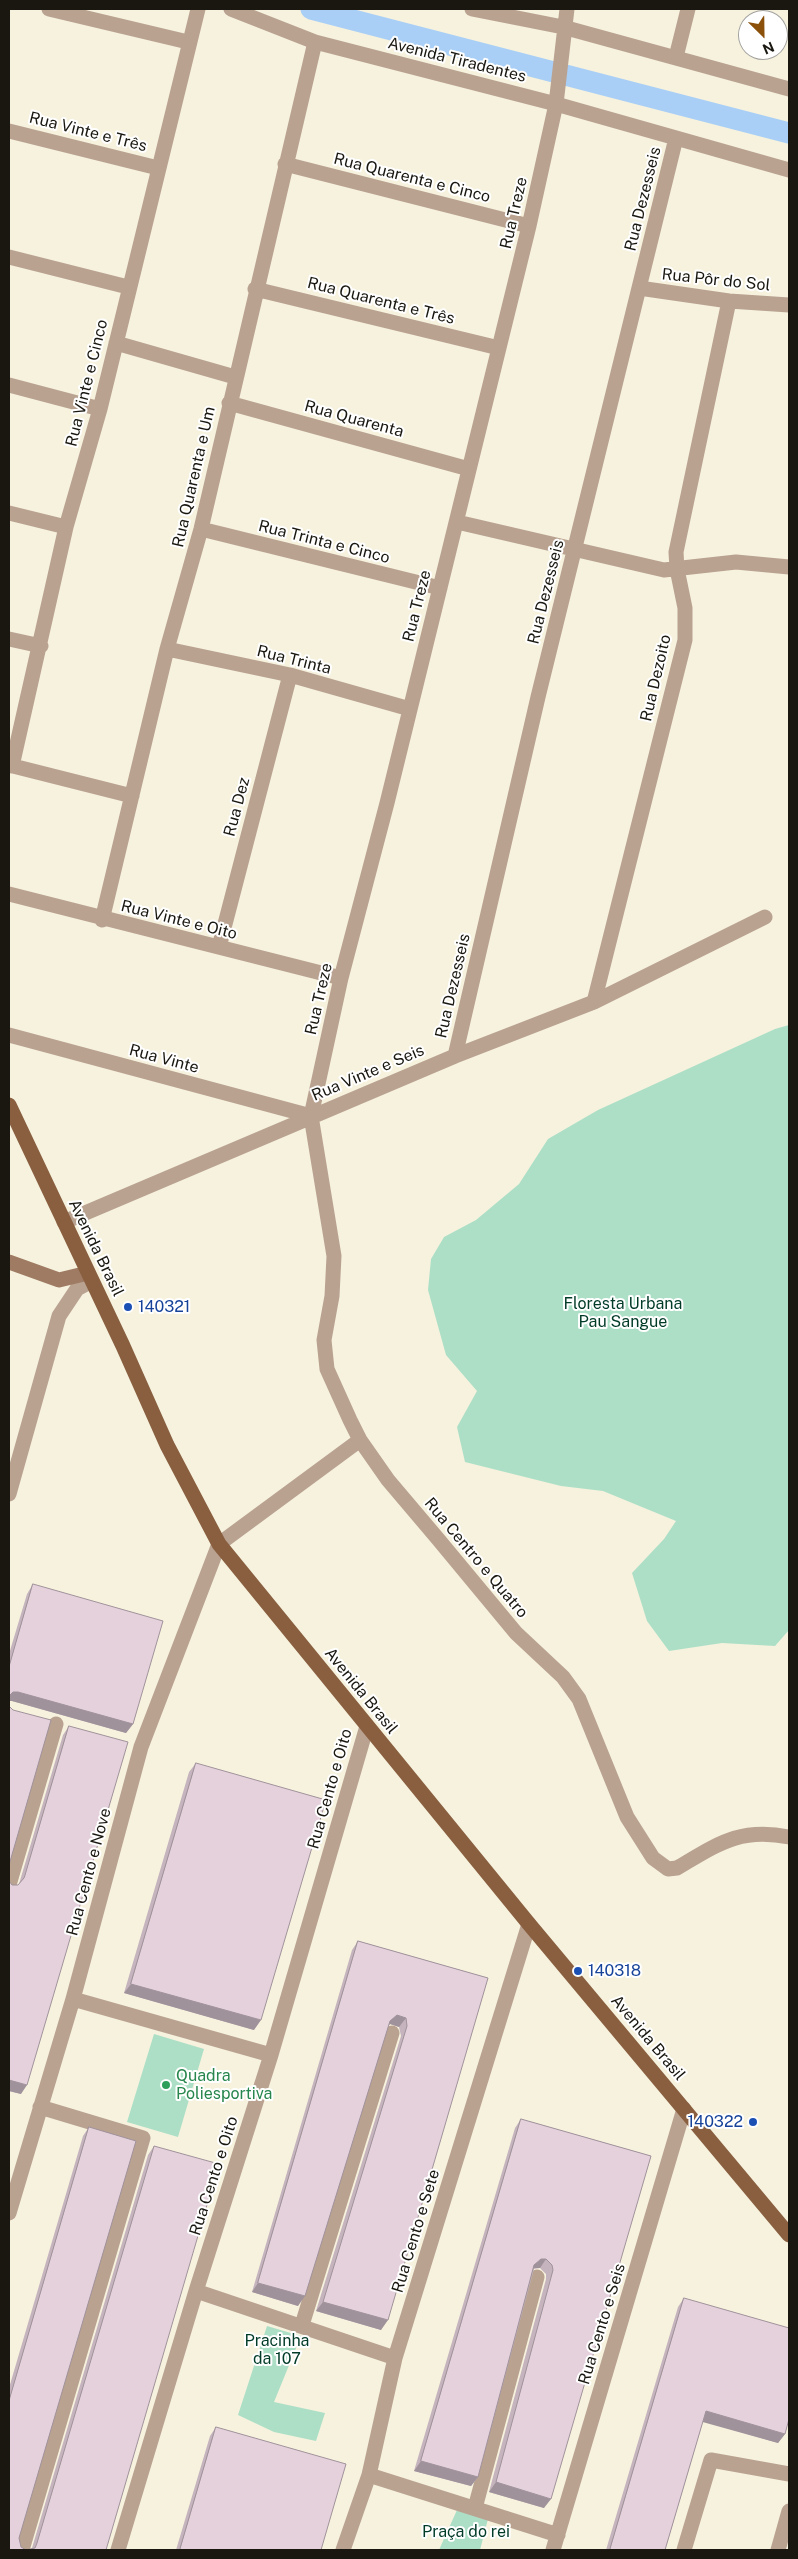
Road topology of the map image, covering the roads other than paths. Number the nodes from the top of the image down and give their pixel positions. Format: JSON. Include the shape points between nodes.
{"nodes":[{"id":1,"x":50,"y":9,"type":"edge"},
{"id":2,"x":198,"y":9,"type":"edge"},
{"id":3,"x":231,"y":9,"type":"edge"},
{"id":4,"x":472,"y":9,"type":"edge"},
{"id":5,"x":567,"y":9,"type":"edge"},
{"id":6,"x":688,"y":9,"type":"edge"},
{"id":7,"x":563,"y":27,"type":"junction"},
{"id":8,"x":188,"y":42,"type":"junction"},
{"id":9,"x":315,"y":42,"type":"junction"},
{"id":10,"x":676,"y":57,"type":"junction"},
{"id":11,"x":789,"y":89,"type":"edge"},
{"id":12,"x":557,"y":96,"type":"junction"},
{"id":13,"x":9,"y":131,"type":"edge"},
{"id":14,"x":676,"y":138,"type":"junction"},
{"id":15,"x":285,"y":164,"type":"junction"},
{"id":16,"x":158,"y":168,"type":"junction"},
{"id":17,"x":789,"y":170,"type":"edge"},
{"id":18,"x":529,"y":226,"type":"junction"},
{"id":19,"x":9,"y":256,"type":"edge"},
{"id":20,"x":128,"y":287,"type":"junction"},
{"id":21,"x":639,"y":288,"type":"junction"},
{"id":22,"x":255,"y":289,"type":"junction"},
{"id":23,"x":729,"y":301,"type":"junction"},
{"id":24,"x":789,"y":305,"type":"edge"},
{"id":25,"x":116,"y":343,"type":"junction"},
{"id":26,"x":499,"y":348,"type":"junction"},
{"id":27,"x":235,"y":377,"type":"junction"},
{"id":28,"x":9,"y":385,"type":"edge"},
{"id":29,"x":229,"y":403,"type":"junction"},
{"id":30,"x":100,"y":409,"type":"junction"},
{"id":31,"x":469,"y":469,"type":"junction"},
{"id":32,"x":9,"y":512,"type":"edge"},
{"id":33,"x":457,"y":522,"type":"junction"},
{"id":34,"x":66,"y":527,"type":"junction"},
{"id":35,"x":201,"y":530,"type":"junction"},
{"id":36,"x":576,"y":548,"type":"junction"},
{"id":37,"x":789,"y":567,"type":"edge"},
{"id":38,"x":677,"y":569,"type":"junction"},
{"id":39,"x":440,"y":588,"type":"junction"},
{"id":40,"x":9,"y":639,"type":"edge"},
{"id":41,"x":40,"y":646,"type":"junction"},
{"id":42,"x":167,"y":648,"type":"junction"},
{"id":43,"x":290,"y":676,"type":"junction"},
{"id":44,"x":410,"y":709,"type":"junction"},
{"id":45,"x":10,"y":765,"type":"edge"},
{"id":46,"x":132,"y":796,"type":"junction"},
{"id":47,"x":9,"y":894,"type":"edge"},
{"id":48,"x":765,"y":917,"type":"dead end"},
{"id":49,"x":102,"y":920,"type":"junction"},
{"id":50,"x":219,"y":947,"type":"junction"},
{"id":51,"x":342,"y":978,"type":"junction"},
{"id":52,"x":594,"y":1002,"type":"junction"},
{"id":53,"x":9,"y":1035,"type":"edge"},
{"id":54,"x":455,"y":1056,"type":"junction"},
{"id":55,"x":9,"y":1105,"type":"edge"},
{"id":56,"x":311,"y":1116,"type":"junction"},
{"id":57,"x":64,"y":1222,"type":"junction"},
{"id":58,"x":9,"y":1262,"type":"edge"},
{"id":59,"x":90,"y":1277,"type":"junction"},
{"id":60,"x":360,"y":1440,"type":"junction"},
{"id":61,"x":10,"y":1486,"type":"edge"},
{"id":62,"x":219,"y":1544,"type":"junction"},
{"id":63,"x":37,"y":1718,"type":"edge"},
{"id":64,"x":56,"y":1724,"type":"junction"},
{"id":65,"x":367,"y":1726,"type":"junction"},
{"id":66,"x":75,"y":1729,"type":"edge"},
{"id":67,"x":122,"y":1742,"type":"edge"},
{"id":68,"x":141,"y":1748,"type":"junction"},
{"id":69,"x":789,"y":1837,"type":"edge"},
{"id":70,"x":9,"y":1885,"type":"edge"},
{"id":71,"x":529,"y":1924,"type":"junction"},
{"id":72,"x":73,"y":1999,"type":"junction"},
{"id":73,"x":392,"y":2033,"type":"edge"},
{"id":74,"x":271,"y":2054,"type":"junction"},
{"id":75,"x":40,"y":2108,"type":"junction"},
{"id":76,"x":684,"y":2109,"type":"junction"},
{"id":77,"x":9,"y":2213,"type":"edge"},
{"id":78,"x":789,"y":2235,"type":"edge"},
{"id":79,"x":537,"y":2277,"type":"edge"},
{"id":80,"x":196,"y":2291,"type":"junction"},
{"id":81,"x":302,"y":2325,"type":"junction"},
{"id":82,"x":395,"y":2358,"type":"junction"},
{"id":83,"x":789,"y":2474,"type":"edge"},
{"id":84,"x":369,"y":2475,"type":"junction"},
{"id":85,"x":475,"y":2508,"type":"junction"},
{"id":86,"x":789,"y":2512,"type":"edge"},
{"id":87,"x":558,"y":2534,"type":"junction"},
{"id":88,"x":22,"y":2550,"type":"edge"},
{"id":89,"x":118,"y":2550,"type":"edge"},
{"id":90,"x":343,"y":2550,"type":"edge"},
{"id":91,"x":553,"y":2550,"type":"edge"},
{"id":92,"x":684,"y":2550,"type":"edge"},
{"id":93,"x":778,"y":2550,"type":"edge"}],
"edges":[{"from":1,"to":8,"type":"street"},
{"from":2,"to":8,"type":"street","name":"Rua Vinte e Cinco"},
{"from":3,"to":9,"type":"street","name":"Avenida Tiradentes"},
{"from":4,"to":7,"type":"street"},
{"from":5,"to":7,"type":"street","name":"Rua Treze"},
{"from":6,"to":10,"type":"street"},
{"from":7,"to":10,"type":"street"},
{"from":7,"to":12,"type":"street","name":"Rua Treze"},
{"from":8,"to":16,"type":"street","name":"Rua Vinte e Cinco"},
{"from":9,"to":12,"type":"street","name":"Avenida Tiradentes"},
{"from":9,"to":15,"type":"street","name":"Rua Quarenta e Um"},
{"from":10,"to":11,"type":"street"},
{"from":12,"to":14,"type":"street","name":"Avenida Tiradentes"},
{"from":12,"to":18,"type":"street","name":"Rua Treze"},
{"from":13,"to":16,"type":"street","name":"Rua Vinte e Três"},
{"from":14,"to":17,"type":"street","name":"Avenida Tiradentes"},
{"from":14,"to":21,"type":"street","name":"Rua Dezesseis"},
{"from":15,"to":18,"type":"street","name":"Rua Quarenta e Cinco"},
{"from":15,"to":22,"type":"street","name":"Rua Quarenta e Um"},
{"from":16,"to":20,"type":"street","name":"Rua Vinte e Cinco"},
{"from":18,"to":26,"type":"street","name":"Rua Treze"},
{"from":19,"to":20,"type":"street"},
{"from":20,"to":25,"type":"street","name":"Rua Vinte e Cinco"},
{"from":21,"to":23,"type":"street","name":"Rua Pôr do Sol"},
{"from":21,"to":36,"type":"street","name":"Rua Dezesseis"},
{"from":22,"to":26,"type":"street","name":"Rua Quarenta e Três"},
{"from":22,"to":27,"type":"street","name":"Rua Quarenta e Um"},
{"from":23,"to":24,"type":"street","name":"Rua Pôr do Sol"},
{"from":23,"to":38,"type":"street","name":"Rua Dezoito","via":[[676,552]]},
{"from":25,"to":27,"type":"street"},
{"from":25,"to":30,"type":"street","name":"Rua Vinte e Cinco"},
{"from":26,"to":31,"type":"street","name":"Rua Treze"},
{"from":27,"to":29,"type":"street","name":"Rua Quarenta e Um"},
{"from":28,"to":30,"type":"street"},
{"from":29,"to":31,"type":"street","name":"Rua Quarenta"},
{"from":29,"to":35,"type":"street","name":"Rua Quarenta e Um"},
{"from":30,"to":34,"type":"street","name":"Rua Vinte e Cinco"},
{"from":31,"to":33,"type":"street","name":"Rua Treze"},
{"from":32,"to":34,"type":"street"},
{"from":33,"to":36,"type":"street"},
{"from":33,"to":39,"type":"street","name":"Rua Treze"},
{"from":34,"to":41,"type":"street","name":"Rua Vinte e Cinco"},
{"from":35,"to":39,"type":"street","name":"Rua Trinta e Cinco"},
{"from":35,"to":42,"type":"street","name":"Rua Quarenta e Um"},
{"from":36,"to":38,"type":"street","via":[[664,570]]},
{"from":36,"to":54,"type":"street","name":"Rua Dezesseis"},
{"from":37,"to":38,"type":"street","via":[[729,562]]},
{"from":38,"to":52,"type":"street","name":"Rua Dezoito","via":[[685,608],[685,640]]},
{"from":39,"to":44,"type":"street","name":"Rua Treze"},
{"from":40,"to":41,"type":"street"},
{"from":41,"to":45,"type":"street","name":"Rua Vinte e Cinco"},
{"from":42,"to":43,"type":"street","name":"Rua Trinta"},
{"from":42,"to":46,"type":"street","name":"Rua Quarenta e Um"},
{"from":43,"to":44,"type":"street","name":"Rua Trinta"},
{"from":43,"to":50,"type":"street","name":"Rua Dez"},
{"from":44,"to":51,"type":"street","name":"Rua Treze"},
{"from":45,"to":46,"type":"street"},
{"from":46,"to":49,"type":"street","name":"Rua Quarenta e Um"},
{"from":47,"to":49,"type":"street","name":"Rua Vinte e Oito"},
{"from":48,"to":52,"type":"street","name":"Rua Vinte e Seis"},
{"from":49,"to":50,"type":"street","name":"Rua Vinte e Oito"},
{"from":50,"to":51,"type":"street","name":"Rua Vinte e Oito"},
{"from":51,"to":56,"type":"street","name":"Rua Treze"},
{"from":52,"to":54,"type":"street","name":"Rua Vinte e Seis"},
{"from":53,"to":56,"type":"street","name":"Rua Vinte"},
{"from":54,"to":56,"type":"street","name":"Rua Vinte e Seis"},
{"from":55,"to":57,"type":"main road","name":"Avenida Brasil"},
{"from":56,"to":57,"type":"street","name":"Rua Vinte e Seis"},
{"from":56,"to":60,"type":"street","name":"Rua Centro e Quatro","via":[[334,1256],[332,1296],[324,1340],[327,1369]]},
{"from":57,"to":59,"type":"main road","name":"Avenida Brasil"},
{"from":58,"to":59,"type":"street","via":[[59,1280]]},
{"from":59,"to":61,"type":"street","via":[[77,1289],[59,1316]]},
{"from":59,"to":62,"type":"main road","name":"Avenida Brasil","via":[[167,1445]]},
{"from":60,"to":62,"type":"street"},
{"from":60,"to":69,"type":"street","name":"Rua Centro e Quatro","via":[[388,1480],[516,1633],[563,1677],[579,1699],[627,1817],[653,1858],[668,1869],[677,1868],[731,1839],[753,1832]]},
{"from":62,"to":65,"type":"main road","name":"Avenida Brasil"},
{"from":62,"to":68,"type":"street","name":"Rua Cento e Nove"},
{"from":63,"to":64,"type":"street"},
{"from":64,"to":66,"type":"street"},
{"from":64,"to":70,"type":"street"},
{"from":65,"to":71,"type":"main road","name":"Avenida Brasil"},
{"from":65,"to":74,"type":"street","name":"Rua Cento e Oito"},
{"from":67,"to":68,"type":"street"},
{"from":68,"to":72,"type":"street","name":"Rua Cento e Nove"},
{"from":71,"to":76,"type":"main road","name":"Avenida Brasil"},
{"from":71,"to":82,"type":"street","name":"Rua Cento e Sete"},
{"from":72,"to":74,"type":"street"},
{"from":72,"to":75,"type":"street","name":"Rua Cento e Nove"},
{"from":73,"to":81,"type":"street"},
{"from":74,"to":80,"type":"street","name":"Rua Cento e Oito"},
{"from":75,"to":77,"type":"street","name":"Rua Cento e Nove"},
{"from":75,"to":88,"type":"street","via":[[143,2138]]},
{"from":76,"to":78,"type":"main road","name":"Avenida Brasil"},
{"from":76,"to":87,"type":"street","name":"Rua Cento e Seis"},
{"from":79,"to":85,"type":"street"},
{"from":80,"to":81,"type":"street"},
{"from":80,"to":89,"type":"street","name":"Rua Cento e Oito"},
{"from":81,"to":82,"type":"street"},
{"from":82,"to":84,"type":"street","name":"Rua Cento e Sete"},
{"from":83,"to":92,"type":"street","via":[[711,2460]]},
{"from":84,"to":85,"type":"street"},
{"from":84,"to":90,"type":"street","name":"Rua Cento e Sete"},
{"from":85,"to":87,"type":"street"},
{"from":86,"to":93,"type":"street"},
{"from":87,"to":91,"type":"street","name":"Rua Cento e Seis"}]}
